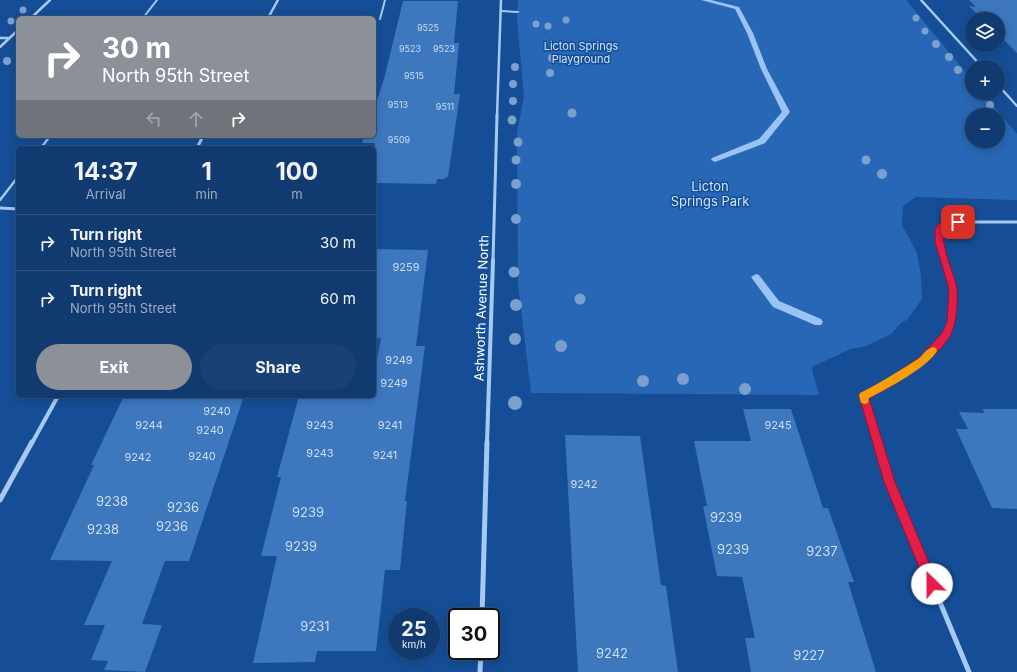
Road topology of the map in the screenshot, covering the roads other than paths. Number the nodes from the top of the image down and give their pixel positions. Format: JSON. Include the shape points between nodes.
{"nodes":[{"id":1,"x":50,"y":0,"type":"edge"},
{"id":2,"x":157,"y":0,"type":"edge"},
{"id":3,"x":278,"y":0,"type":"edge"},
{"id":4,"x":385,"y":0,"type":"edge"},
{"id":5,"x":501,"y":0,"type":"edge"},
{"id":6,"x":921,"y":0,"type":"edge"},
{"id":7,"x":501,"y":11,"type":"junction"},
{"id":8,"x":518,"y":12,"type":"dead end"},
{"id":9,"x":33,"y":16,"type":"edge"},
{"id":10,"x":145,"y":16,"type":"edge"},
{"id":11,"x":269,"y":16,"type":"edge"},
{"id":12,"x":380,"y":19,"type":"dead end"},
{"id":13,"x":16,"y":32,"type":"edge"},
{"id":14,"x":0,"y":38,"type":"edge"},
{"id":15,"x":10,"y":38,"type":"junction"},
{"id":16,"x":0,"y":47,"type":"edge"},
{"id":17,"x":976,"y":60,"type":"edge"},
{"id":18,"x":1005,"y":93,"type":"edge"},
{"id":19,"x":1017,"y":106,"type":"edge"},
{"id":20,"x":16,"y":180,"type":"edge"},
{"id":21,"x":0,"y":200,"type":"edge"},
{"id":22,"x":0,"y":208,"type":"edge"},
{"id":23,"x":16,"y":208,"type":"edge"},
{"id":24,"x":1017,"y":222,"type":"edge"},
{"id":25,"x":57,"y":398,"type":"edge"},
{"id":26,"x":0,"y":500,"type":"edge"},
{"id":27,"x":482,"y":608,"type":"edge"},
{"id":28,"x":481,"y":660,"type":"edge"},
{"id":29,"x":480,"y":672,"type":"edge"},
{"id":30,"x":969,"y":672,"type":"edge"}],
"edges":[{"from":1,"to":9,"type":"street"},
{"from":2,"to":10,"type":"lane"},
{"from":3,"to":11,"type":"street"},
{"from":4,"to":12,"type":"lane"},
{"from":5,"to":7,"type":"street","name":"Ashworth Avenue North"},
{"from":6,"to":17,"type":"street"},
{"from":7,"to":8,"type":"lane"},
{"from":7,"to":27,"type":"street","name":"Ashworth Avenue North"},
{"from":13,"to":15,"type":"street"},
{"from":14,"to":15,"type":"street"},
{"from":15,"to":16,"type":"street"},
{"from":18,"to":19,"type":"street"},
{"from":20,"to":21,"type":"lane"},
{"from":22,"to":23,"type":"street"},
{"from":24,"to":30,"type":"street","via":[[958,222],[941,226],[940,242],[954,289],[951,322],[946,335],[924,360],[864,396],[890,482]]},
{"from":25,"to":26,"type":"street"},
{"from":28,"to":29,"type":"street"}]}
